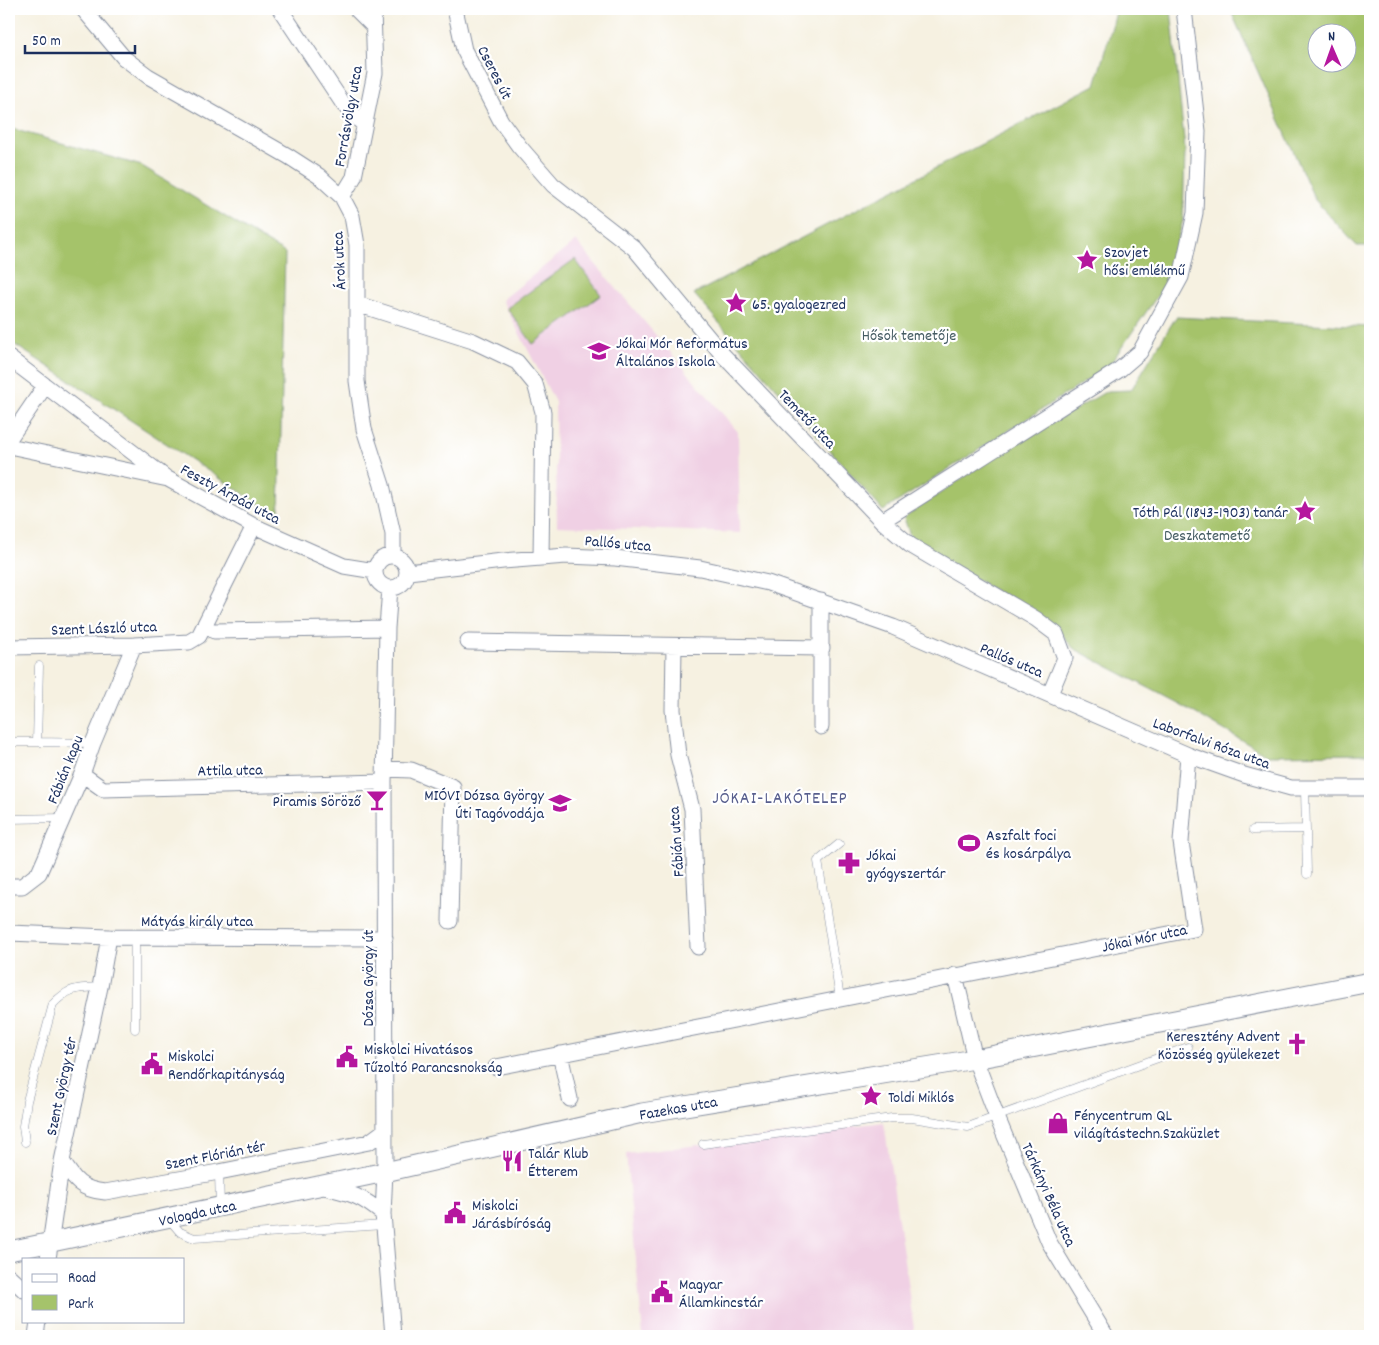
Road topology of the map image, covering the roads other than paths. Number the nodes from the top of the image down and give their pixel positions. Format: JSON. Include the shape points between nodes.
{"nodes":[{"id":1,"x":83,"y":9,"type":"edge"},
{"id":2,"x":280,"y":9,"type":"edge"},
{"id":3,"x":356,"y":9,"type":"edge"},
{"id":4,"x":373,"y":9,"type":"edge"},
{"id":5,"x":455,"y":9,"type":"edge"},
{"id":6,"x":1184,"y":9,"type":"edge"},
{"id":7,"x":373,"y":26,"type":"junction"},
{"id":8,"x":364,"y":125,"type":"junction"},
{"id":9,"x":519,"y":146,"type":"joint"},
{"id":10,"x":342,"y":197,"type":"junction"},
{"id":11,"x":357,"y":304,"type":"junction"},
{"id":12,"x":9,"y":358,"type":"edge"},
{"id":13,"x":45,"y":386,"type":"junction"},
{"id":14,"x":9,"y":439,"type":"edge"},
{"id":15,"x":9,"y":446,"type":"edge"},
{"id":16,"x":168,"y":479,"type":"junction"},
{"id":17,"x":882,"y":520,"type":"junction"},
{"id":18,"x":254,"y":526,"type":"junction"},
{"id":19,"x":393,"y":555,"type":"junction"},
{"id":20,"x":541,"y":558,"type":"junction"},
{"id":21,"x":375,"y":571,"type":"junction"},
{"id":22,"x":408,"y":572,"type":"junction"},
{"id":23,"x":390,"y":588,"type":"junction"},
{"id":24,"x":821,"y":601,"type":"junction"},
{"id":25,"x":387,"y":628,"type":"junction"},
{"id":26,"x":207,"y":634,"type":"junction"},
{"id":27,"x":468,"y":642,"type":"dead end"},
{"id":28,"x":134,"y":645,"type":"junction"},
{"id":29,"x":674,"y":646,"type":"junction"},
{"id":30,"x":9,"y":648,"type":"edge"},
{"id":31,"x":822,"y":648,"type":"junction"},
{"id":32,"x":39,"y":666,"type":"dead end"},
{"id":33,"x":1050,"y":694,"type":"junction"},
{"id":34,"x":821,"y":727,"type":"dead end"},
{"id":35,"x":10,"y":742,"type":"edge"},
{"id":36,"x":36,"y":742,"type":"junction"},
{"id":37,"x":93,"y":742,"type":"junction"},
{"id":38,"x":1188,"y":755,"type":"junction"},
{"id":39,"x":82,"y":774,"type":"junction"},
{"id":40,"x":385,"y":776,"type":"junction"},
{"id":41,"x":1305,"y":788,"type":"junction"},
{"id":42,"x":1370,"y":788,"type":"edge"},
{"id":43,"x":63,"y":818,"type":"junction"},
{"id":44,"x":9,"y":819,"type":"edge"},
{"id":45,"x":1306,"y":829,"type":"junction"},
{"id":46,"x":1253,"y":830,"type":"dead end"},
{"id":47,"x":839,"y":844,"type":"dead end"},
{"id":48,"x":1307,"y":874,"type":"dead end"},
{"id":49,"x":9,"y":886,"type":"edge"},
{"id":50,"x":450,"y":921,"type":"dead end"},
{"id":51,"x":9,"y":933,"type":"edge"},
{"id":52,"x":108,"y":937,"type":"junction"},
{"id":53,"x":135,"y":937,"type":"junction"},
{"id":54,"x":385,"y":938,"type":"junction"},
{"id":55,"x":698,"y":947,"type":"dead end"},
{"id":56,"x":955,"y":975,"type":"junction"},
{"id":57,"x":1370,"y":982,"type":"edge"},
{"id":58,"x":100,"y":986,"type":"junction"},
{"id":59,"x":840,"y":998,"type":"junction"},
{"id":60,"x":135,"y":1029,"type":"dead end"},
{"id":61,"x":1188,"y":1047,"type":"dead end"},
{"id":62,"x":560,"y":1054,"type":"junction"},
{"id":63,"x":975,"y":1058,"type":"junction"},
{"id":64,"x":496,"y":1067,"type":"dead end"},
{"id":65,"x":570,"y":1099,"type":"dead end"},
{"id":66,"x":997,"y":1117,"type":"junction"},
{"id":67,"x":384,"y":1131,"type":"junction"},
{"id":68,"x":24,"y":1142,"type":"dead end"},
{"id":69,"x":703,"y":1144,"type":"dead end"},
{"id":70,"x":62,"y":1161,"type":"junction"},
{"id":71,"x":219,"y":1172,"type":"junction"},
{"id":72,"x":385,"y":1172,"type":"junction"},
{"id":73,"x":319,"y":1186,"type":"junction"},
{"id":74,"x":220,"y":1207,"type":"junction"},
{"id":75,"x":168,"y":1218,"type":"junction"},
{"id":76,"x":383,"y":1219,"type":"junction"},
{"id":77,"x":9,"y":1251,"type":"edge"},
{"id":78,"x":50,"y":1251,"type":"edge"},
{"id":79,"x":9,"y":1276,"type":"edge"},
{"id":80,"x":22,"y":1288,"type":"edge"},
{"id":81,"x":38,"y":1322,"type":"edge"},
{"id":82,"x":36,"y":1336,"type":"edge"},
{"id":83,"x":393,"y":1336,"type":"edge"},
{"id":84,"x":1106,"y":1336,"type":"edge"}],
"edges":[{"from":1,"to":10,"type":"street","name":"Árok utca","via":[[124,58],[148,76],[288,156],[319,176]]},
{"from":2,"to":8,"type":"street","via":[[344,105]]},
{"from":3,"to":7,"type":"street"},
{"from":4,"to":7,"type":"street","name":"Forrásvölgy utca"},
{"from":5,"to":9,"type":"street","name":"Cseres út","via":[[464,50],[501,121]]},
{"from":6,"to":17,"type":"street","via":[[1198,131],[1195,213],[1180,277],[1140,352],[1119,370]]},
{"from":7,"to":8,"type":"street","name":"Forrásvölgy utca","via":[[376,73]]},
{"from":8,"to":10,"type":"street","name":"Forrásvölgy utca","via":[[354,177]]},
{"from":9,"to":17,"type":"street","name":"Temető utca","via":[[554,185],[634,248],[722,354]]},
{"from":10,"to":11,"type":"street","name":"Árok utca","via":[[352,216],[357,245]]},
{"from":11,"to":19,"type":"street","name":"Árok utca","via":[[357,381],[364,429],[382,485],[394,539]]},
{"from":11,"to":20,"type":"street","via":[[473,341],[517,362],[535,384],[543,412]]},
{"from":12,"to":13,"type":"street"},
{"from":13,"to":14,"type":"street"},
{"from":13,"to":16,"type":"street"},
{"from":15,"to":16,"type":"street","name":"Feszty Árpád utca"},
{"from":16,"to":18,"type":"street","name":"Feszty Árpád utca"},
{"from":17,"to":33,"type":"street","name":"Temető utca","via":[[910,545],[1056,634],[1065,658]]},
{"from":18,"to":21,"type":"street","name":"Feszty Árpád utca","via":[[344,566]]},
{"from":18,"to":26,"type":"street"},
{"from":19,"to":21,"type":"street","via":[[380,559]]},
{"from":19,"to":22,"type":"street","via":[[404,562]]},
{"from":20,"to":22,"type":"street","name":"Pallós utca"},
{"from":20,"to":24,"type":"street","name":"Pallós utca","via":[[615,558],[700,568],[768,583]]},
{"from":21,"to":23,"type":"street","via":[[379,583]]},
{"from":22,"to":23,"type":"street","via":[[402,584]]},
{"from":23,"to":25,"type":"street","name":"Dózsa György út"},
{"from":24,"to":31,"type":"street"},
{"from":24,"to":33,"type":"street","name":"Pallós utca","via":[[892,627]]},
{"from":25,"to":26,"type":"street","name":"Szent László utca"},
{"from":25,"to":40,"type":"street","name":"Dózsa György út"},
{"from":26,"to":28,"type":"street","name":"Szent László utca","via":[[188,642]]},
{"from":27,"to":29,"type":"street"},
{"from":28,"to":30,"type":"street","name":"Szent László utca"},
{"from":28,"to":37,"type":"street","name":"Fábián kapu"},
{"from":29,"to":31,"type":"street"},
{"from":29,"to":55,"type":"street","name":"Fábián utca","via":[[673,710],[678,756],[692,809]]},
{"from":31,"to":34,"type":"street"},
{"from":32,"to":36,"type":"lane"},
{"from":33,"to":38,"type":"street","name":"Laborfalvi Róza utca"},
{"from":35,"to":36,"type":"lane"},
{"from":36,"to":37,"type":"lane"},
{"from":37,"to":39,"type":"street","name":"Fábián kapu"},
{"from":38,"to":41,"type":"street","name":"Laborfalvi Róza utca","via":[[1290,788]]},
{"from":38,"to":56,"type":"street","name":"Jókai Mór utca","via":[[1181,842],[1194,929]]},
{"from":39,"to":40,"type":"street","name":"Attila utca","via":[[102,789]]},
{"from":39,"to":43,"type":"street","name":"Fábián kapu"},
{"from":40,"to":50,"type":"street","via":[[411,770],[453,787]]},
{"from":40,"to":54,"type":"street","name":"Dózsa György út"},
{"from":41,"to":42,"type":"street","name":"Laborfalvi Róza utca"},
{"from":41,"to":45,"type":"lane"},
{"from":43,"to":44,"type":"lane"},
{"from":43,"to":49,"type":"street","name":"Fábián kapu","via":[[39,873],[22,886]]},
{"from":45,"to":46,"type":"lane"},
{"from":45,"to":48,"type":"lane"},
{"from":47,"to":59,"type":"lane","via":[[818,861]]},
{"from":51,"to":52,"type":"street","name":"Mátyás király utca"},
{"from":52,"to":53,"type":"street","name":"Mátyás király utca"},
{"from":52,"to":58,"type":"street","name":"Szent György tér"},
{"from":53,"to":54,"type":"street","name":"Mátyás király utca"},
{"from":53,"to":60,"type":"lane"},
{"from":54,"to":67,"type":"street","name":"Dózsa György út"},
{"from":56,"to":59,"type":"street"},
{"from":56,"to":63,"type":"street","name":"Tárkányi Béla utca"},
{"from":57,"to":63,"type":"street"},
{"from":58,"to":68,"type":"lane","via":[[63,993],[53,1004],[27,1101]]},
{"from":58,"to":70,"type":"street","name":"Szent György tér"},
{"from":59,"to":62,"type":"street"},
{"from":61,"to":66,"type":"lane"},
{"from":62,"to":64,"type":"street"},
{"from":62,"to":65,"type":"street"},
{"from":63,"to":66,"type":"street","name":"Tárkányi Béla utca"},
{"from":63,"to":72,"type":"street","name":"Fazekas utca","via":[[642,1112]]},
{"from":66,"to":69,"type":"lane","via":[[968,1127],[892,1118]]},
{"from":66,"to":84,"type":"street","name":"Tárkányi Béla utca","via":[[1049,1242]]},
{"from":67,"to":71,"type":"street","name":"Szent Flórián tér","via":[[369,1142]]},
{"from":67,"to":72,"type":"street","name":"Dózsa György út"},
{"from":70,"to":71,"type":"street","name":"Szent Flórián tér","via":[[82,1186],[105,1192]]},
{"from":70,"to":78,"type":"street","name":"Szent György tér"},
{"from":71,"to":74,"type":"lane"},
{"from":72,"to":73,"type":"street","name":"Vologda utca"},
{"from":72,"to":76,"type":"street","name":"Dózsa György út"},
{"from":73,"to":74,"type":"street","name":"Vologda utca"},
{"from":73,"to":76,"type":"street","via":[[356,1195],[368,1202]]},
{"from":74,"to":75,"type":"street","name":"Vologda utca"},
{"from":75,"to":76,"type":"lane","via":[[180,1232],[194,1238]]},
{"from":75,"to":78,"type":"street","name":"Vologda utca"},
{"from":76,"to":83,"type":"street","name":"Dózsa György út"},
{"from":77,"to":78,"type":"street","name":"Vologda utca"},
{"from":79,"to":80,"type":"street"},
{"from":81,"to":82,"type":"street"}]}
